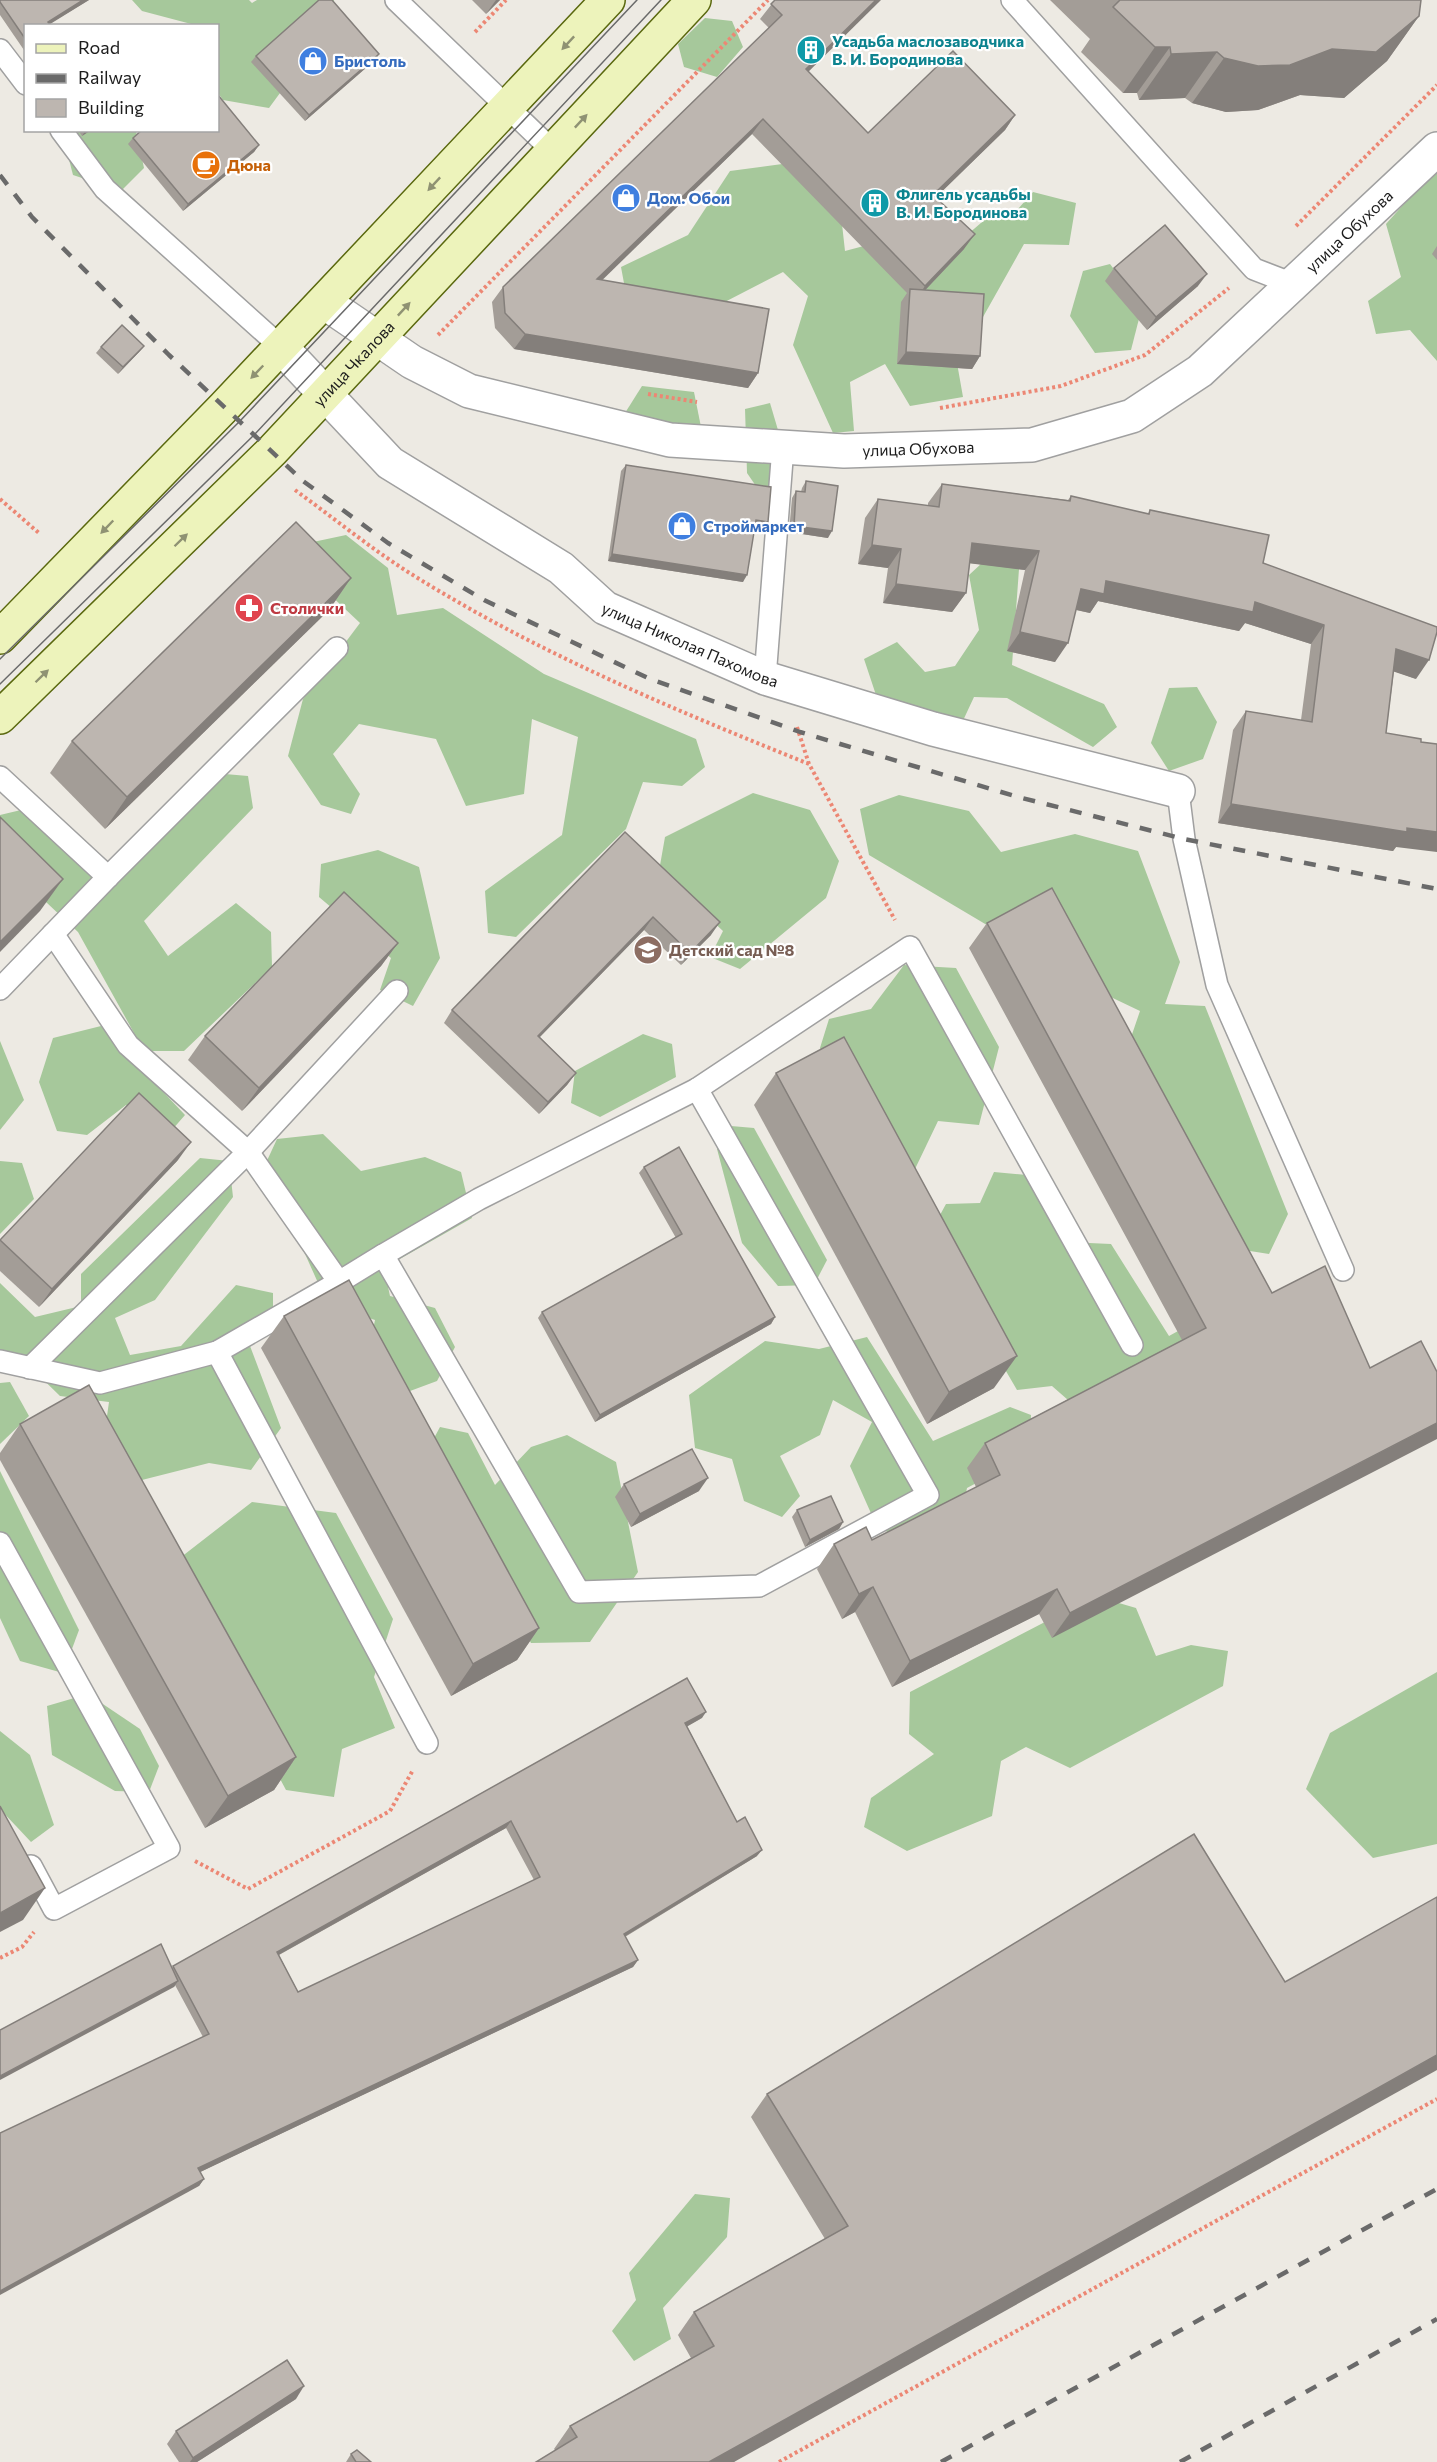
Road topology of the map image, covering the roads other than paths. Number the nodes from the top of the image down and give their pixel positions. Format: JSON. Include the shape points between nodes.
{"nodes":[{"id":1,"x":396,"y":0,"type":"edge"},
{"id":2,"x":607,"y":0,"type":"edge"},
{"id":3,"x":694,"y":0,"type":"edge"},
{"id":4,"x":1012,"y":0,"type":"edge"},
{"id":5,"x":0,"y":50,"type":"edge"},
{"id":6,"x":24,"y":81,"type":"edge"},
{"id":7,"x":507,"y":107,"type":"junction"},
{"id":8,"x":62,"y":132,"type":"edge"},
{"id":9,"x":1437,"y":149,"type":"edge"},
{"id":10,"x":553,"y":151,"type":"junction"},
{"id":11,"x":1293,"y":284,"type":"junction"},
{"id":12,"x":324,"y":302,"type":"junction"},
{"id":13,"x":377,"y":338,"type":"junction"},
{"id":14,"x":281,"y":347,"type":"junction"},
{"id":15,"x":326,"y":393,"type":"junction"},
{"id":16,"x":783,"y":447,"type":"junction"},
{"id":17,"x":0,"y":637,"type":"edge"},
{"id":18,"x":337,"y":648,"type":"dead end"},
{"id":19,"x":765,"y":678,"type":"junction"},
{"id":20,"x":0,"y":717,"type":"edge"},
{"id":21,"x":0,"y":777,"type":"edge"},
{"id":22,"x":1178,"y":791,"type":"joint"},
{"id":23,"x":108,"y":878,"type":"junction"},
{"id":24,"x":53,"y":934,"type":"junction"},
{"id":25,"x":0,"y":989,"type":"edge"},
{"id":26,"x":397,"y":991,"type":"dead end"},
{"id":27,"x":697,"y":1089,"type":"junction"},
{"id":28,"x":248,"y":1152,"type":"junction"},
{"id":29,"x":383,"y":1255,"type":"junction"},
{"id":30,"x":1343,"y":1270,"type":"dead end"},
{"id":31,"x":339,"y":1282,"type":"junction"},
{"id":32,"x":1132,"y":1345,"type":"dead end"},
{"id":33,"x":217,"y":1352,"type":"junction"},
{"id":34,"x":0,"y":1361,"type":"edge"},
{"id":35,"x":30,"y":1368,"type":"junction"},
{"id":36,"x":0,"y":1543,"type":"edge"},
{"id":37,"x":427,"y":1743,"type":"road end"},
{"id":38,"x":22,"y":1849,"type":"edge"}],
"edges":[{"from":1,"to":7,"type":"lane"},
{"from":2,"to":7,"type":"main road","one_way":true},
{"from":10,"to":3,"type":"main road","name":"улица Чкалова","one_way":true},
{"from":4,"to":11,"type":"lane","via":[[1254,269]]},
{"from":5,"to":6,"type":"lane"},
{"from":7,"to":10,"type":"lane"},
{"from":7,"to":12,"type":"main road","one_way":true},
{"from":8,"to":14,"type":"lane","via":[[105,189]]},
{"from":9,"to":11,"type":"street","name":"улица Обухова"},
{"from":13,"to":10,"type":"main road","name":"улица Чкалова","one_way":true},
{"from":11,"to":16,"type":"street","name":"улица Обухова","via":[[1200,371],[1132,416],[1032,445],[844,451]]},
{"from":12,"to":13,"type":"street","name":"улица Обухова"},
{"from":12,"to":14,"type":"main road"},
{"from":13,"to":15,"type":"main road","name":"улица Чкалова"},
{"from":13,"to":16,"type":"street","name":"улица Обухова","via":[[412,362],[469,391],[670,440]]},
{"from":14,"to":15,"type":"street","name":"улица Николая Пахомова"},
{"from":14,"to":17,"type":"main road","one_way":true},
{"from":15,"to":19,"type":"street","name":"улица Николая Пахомова","via":[[390,463],[561,568],[605,608]]},
{"from":20,"to":15,"type":"main road","name":"улица Чкалова","one_way":true,"via":[[272,451]]},
{"from":16,"to":19,"type":"lane"},
{"from":18,"to":23,"type":"lane"},
{"from":19,"to":22,"type":"street","name":"улица Николая Пахомова","via":[[933,729]]},
{"from":21,"to":23,"type":"lane"},
{"from":22,"to":30,"type":"lane","via":[[1184,839],[1217,985]]},
{"from":23,"to":24,"type":"lane"},
{"from":24,"to":25,"type":"lane"},
{"from":24,"to":28,"type":"lane","via":[[128,1046]]},
{"from":26,"to":28,"type":"lane"},
{"from":27,"to":29,"type":"lane","via":[[480,1199]]},
{"from":27,"to":29,"type":"lane","via":[[928,1495],[759,1586],[579,1593]]},
{"from":27,"to":32,"type":"lane","via":[[910,947]]},
{"from":28,"to":31,"type":"lane"},
{"from":28,"to":35,"type":"lane"},
{"from":29,"to":31,"type":"lane"},
{"from":31,"to":33,"type":"lane"},
{"from":33,"to":35,"type":"lane","via":[[100,1383]]},
{"from":33,"to":37,"type":"lane"},
{"from":34,"to":35,"type":"lane"},
{"from":36,"to":38,"type":"lane","via":[[170,1848],[54,1909]]}]}
